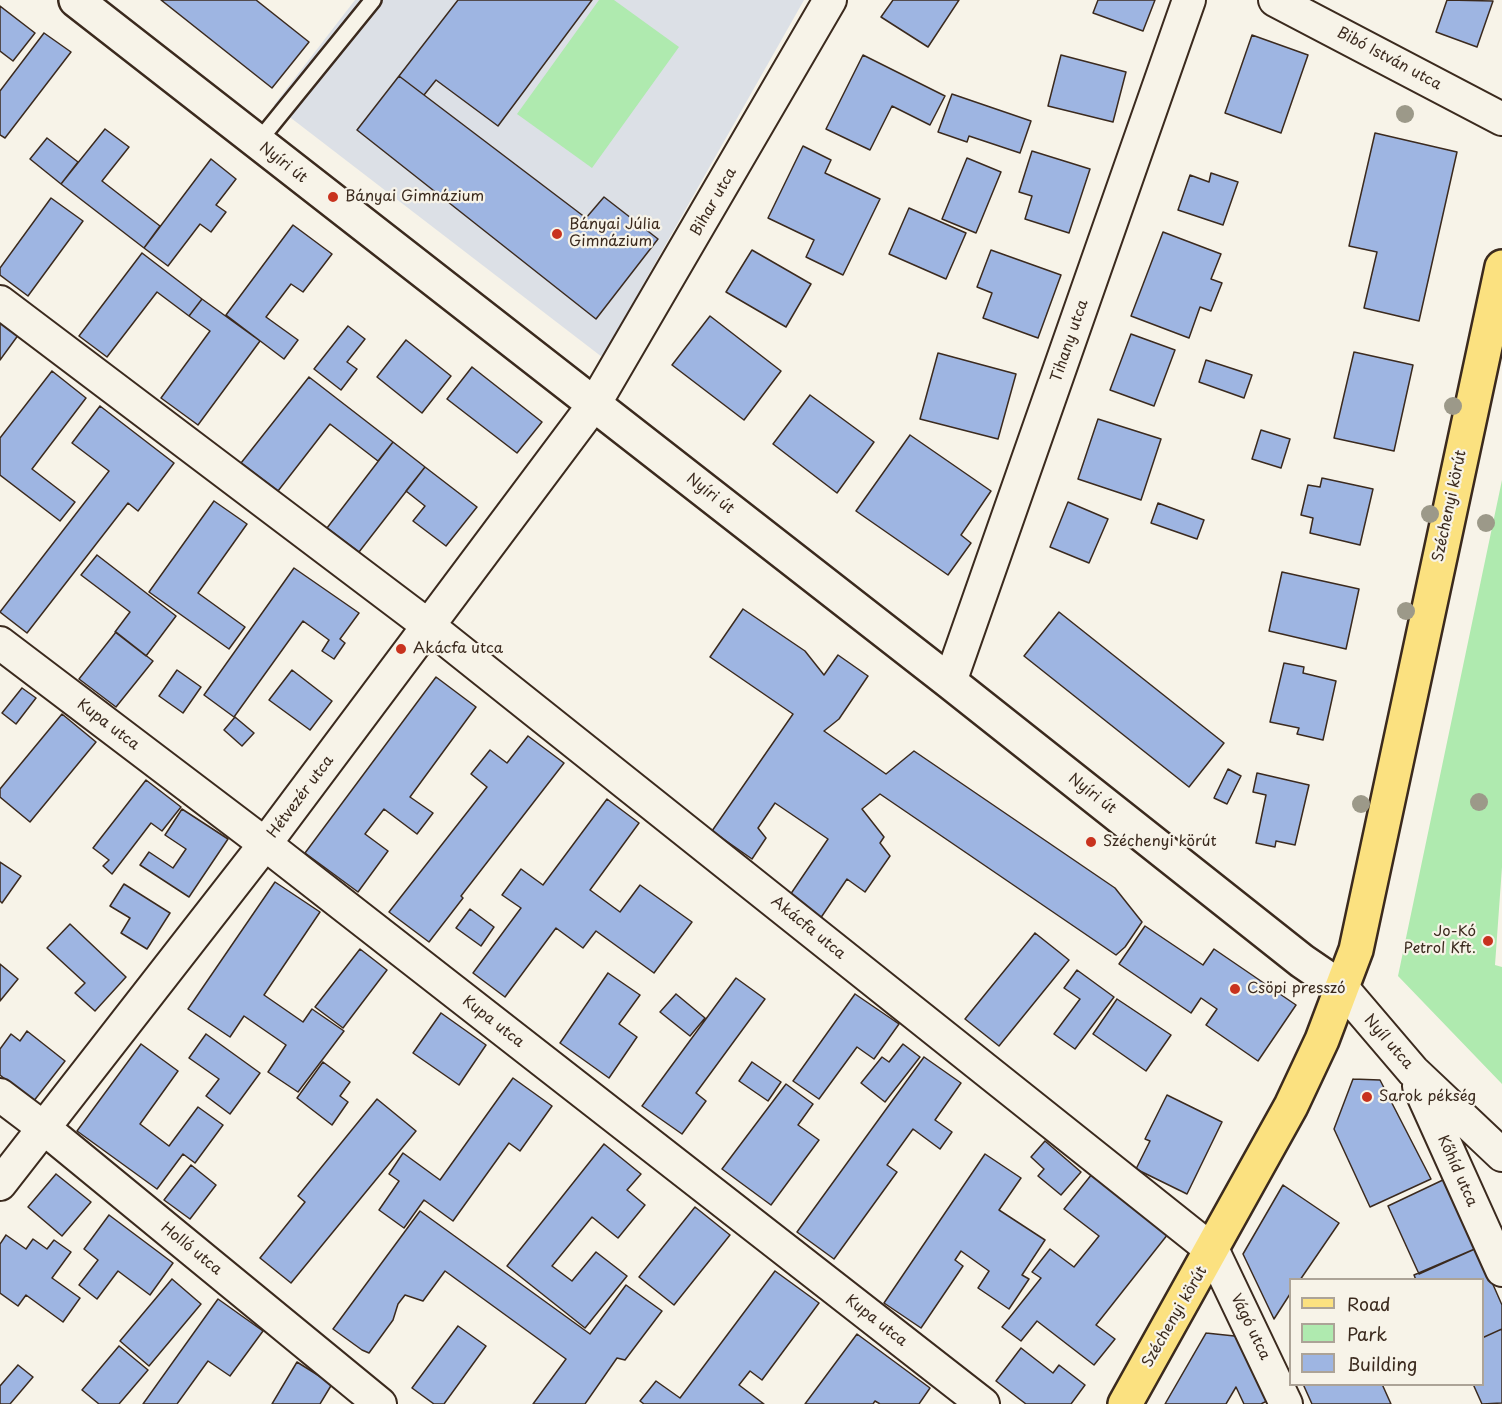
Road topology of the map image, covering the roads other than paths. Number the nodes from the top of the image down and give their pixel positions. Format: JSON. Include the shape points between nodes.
{"nodes":[{"id":1,"x":76,"y":0,"type":"edge"},
{"id":2,"x":373,"y":0,"type":"edge"},
{"id":3,"x":830,"y":0,"type":"edge"},
{"id":4,"x":1189,"y":0,"type":"edge"},
{"id":5,"x":1275,"y":0,"type":"edge"},
{"id":6,"x":1502,"y":119,"type":"edge"},
{"id":7,"x":257,"y":143,"type":"junction"},
{"id":8,"x":1502,"y":267,"type":"edge"},
{"id":9,"x":0,"y":302,"type":"edge"},
{"id":10,"x":1494,"y":336,"type":"edge"},
{"id":11,"x":595,"y":403,"type":"junction"},
{"id":12,"x":430,"y":627,"type":"junction"},
{"id":13,"x":0,"y":643,"type":"edge"},
{"id":14,"x":950,"y":682,"type":"junction"},
{"id":15,"x":265,"y":844,"type":"junction"},
{"id":16,"x":1342,"y":989,"type":"junction"},
{"id":17,"x":1413,"y":1071,"type":"junction"},
{"id":18,"x":0,"y":1095,"type":"edge"},
{"id":19,"x":45,"y":1129,"type":"junction"},
{"id":20,"x":1497,"y":1146,"type":"edge"},
{"id":21,"x":0,"y":1184,"type":"edge"},
{"id":22,"x":1213,"y":1251,"type":"junction"},
{"id":23,"x":1502,"y":1270,"type":"edge"},
{"id":24,"x":380,"y":1404,"type":"edge"},
{"id":25,"x":983,"y":1404,"type":"edge"},
{"id":26,"x":1125,"y":1404,"type":"edge"},
{"id":27,"x":1286,"y":1404,"type":"edge"}],
"edges":[{"from":1,"to":7,"type":"street","name":"Nyíri út"},
{"from":2,"to":7,"type":"lane"},
{"from":3,"to":11,"type":"street","name":"Bihar utca"},
{"from":4,"to":14,"type":"street","name":"Tihany utca"},
{"from":5,"to":6,"type":"street","name":"Bibó István utca"},
{"from":7,"to":11,"type":"street","name":"Nyíri út"},
{"from":8,"to":10,"type":"main road","name":"Széchenyi körút"},
{"from":9,"to":12,"type":"street","name":"Akácfa utca"},
{"from":10,"to":16,"type":"main road","name":"Széchenyi körút","via":[[1358,938]]},
{"from":11,"to":12,"type":"street","name":"Hétvezér utca"},
{"from":11,"to":14,"type":"street","name":"Nyíri út"},
{"from":12,"to":15,"type":"street","name":"Hétvezér utca"},
{"from":12,"to":22,"type":"street","name":"Akácfa utca"},
{"from":13,"to":15,"type":"street","name":"Kupa utca"},
{"from":14,"to":16,"type":"street","name":"Nyíri út"},
{"from":15,"to":19,"type":"street","name":"Hétvezér utca"},
{"from":15,"to":25,"type":"street","name":"Kupa utca"},
{"from":16,"to":17,"type":"street","name":"Nyíl utca"},
{"from":16,"to":22,"type":"main road","name":"Széchenyi körút","via":[[1291,1106]]},
{"from":17,"to":20,"type":"street","name":"Nyíl utca"},
{"from":17,"to":23,"type":"street","name":"Kőhíd utca"},
{"from":18,"to":19,"type":"street","name":"Holló utca"},
{"from":19,"to":21,"type":"street","name":"Hétvezér utca"},
{"from":19,"to":24,"type":"street","name":"Holló utca"},
{"from":22,"to":26,"type":"main road","name":"Széchenyi körút"},
{"from":22,"to":27,"type":"street","name":"Vágó utca"}]}
